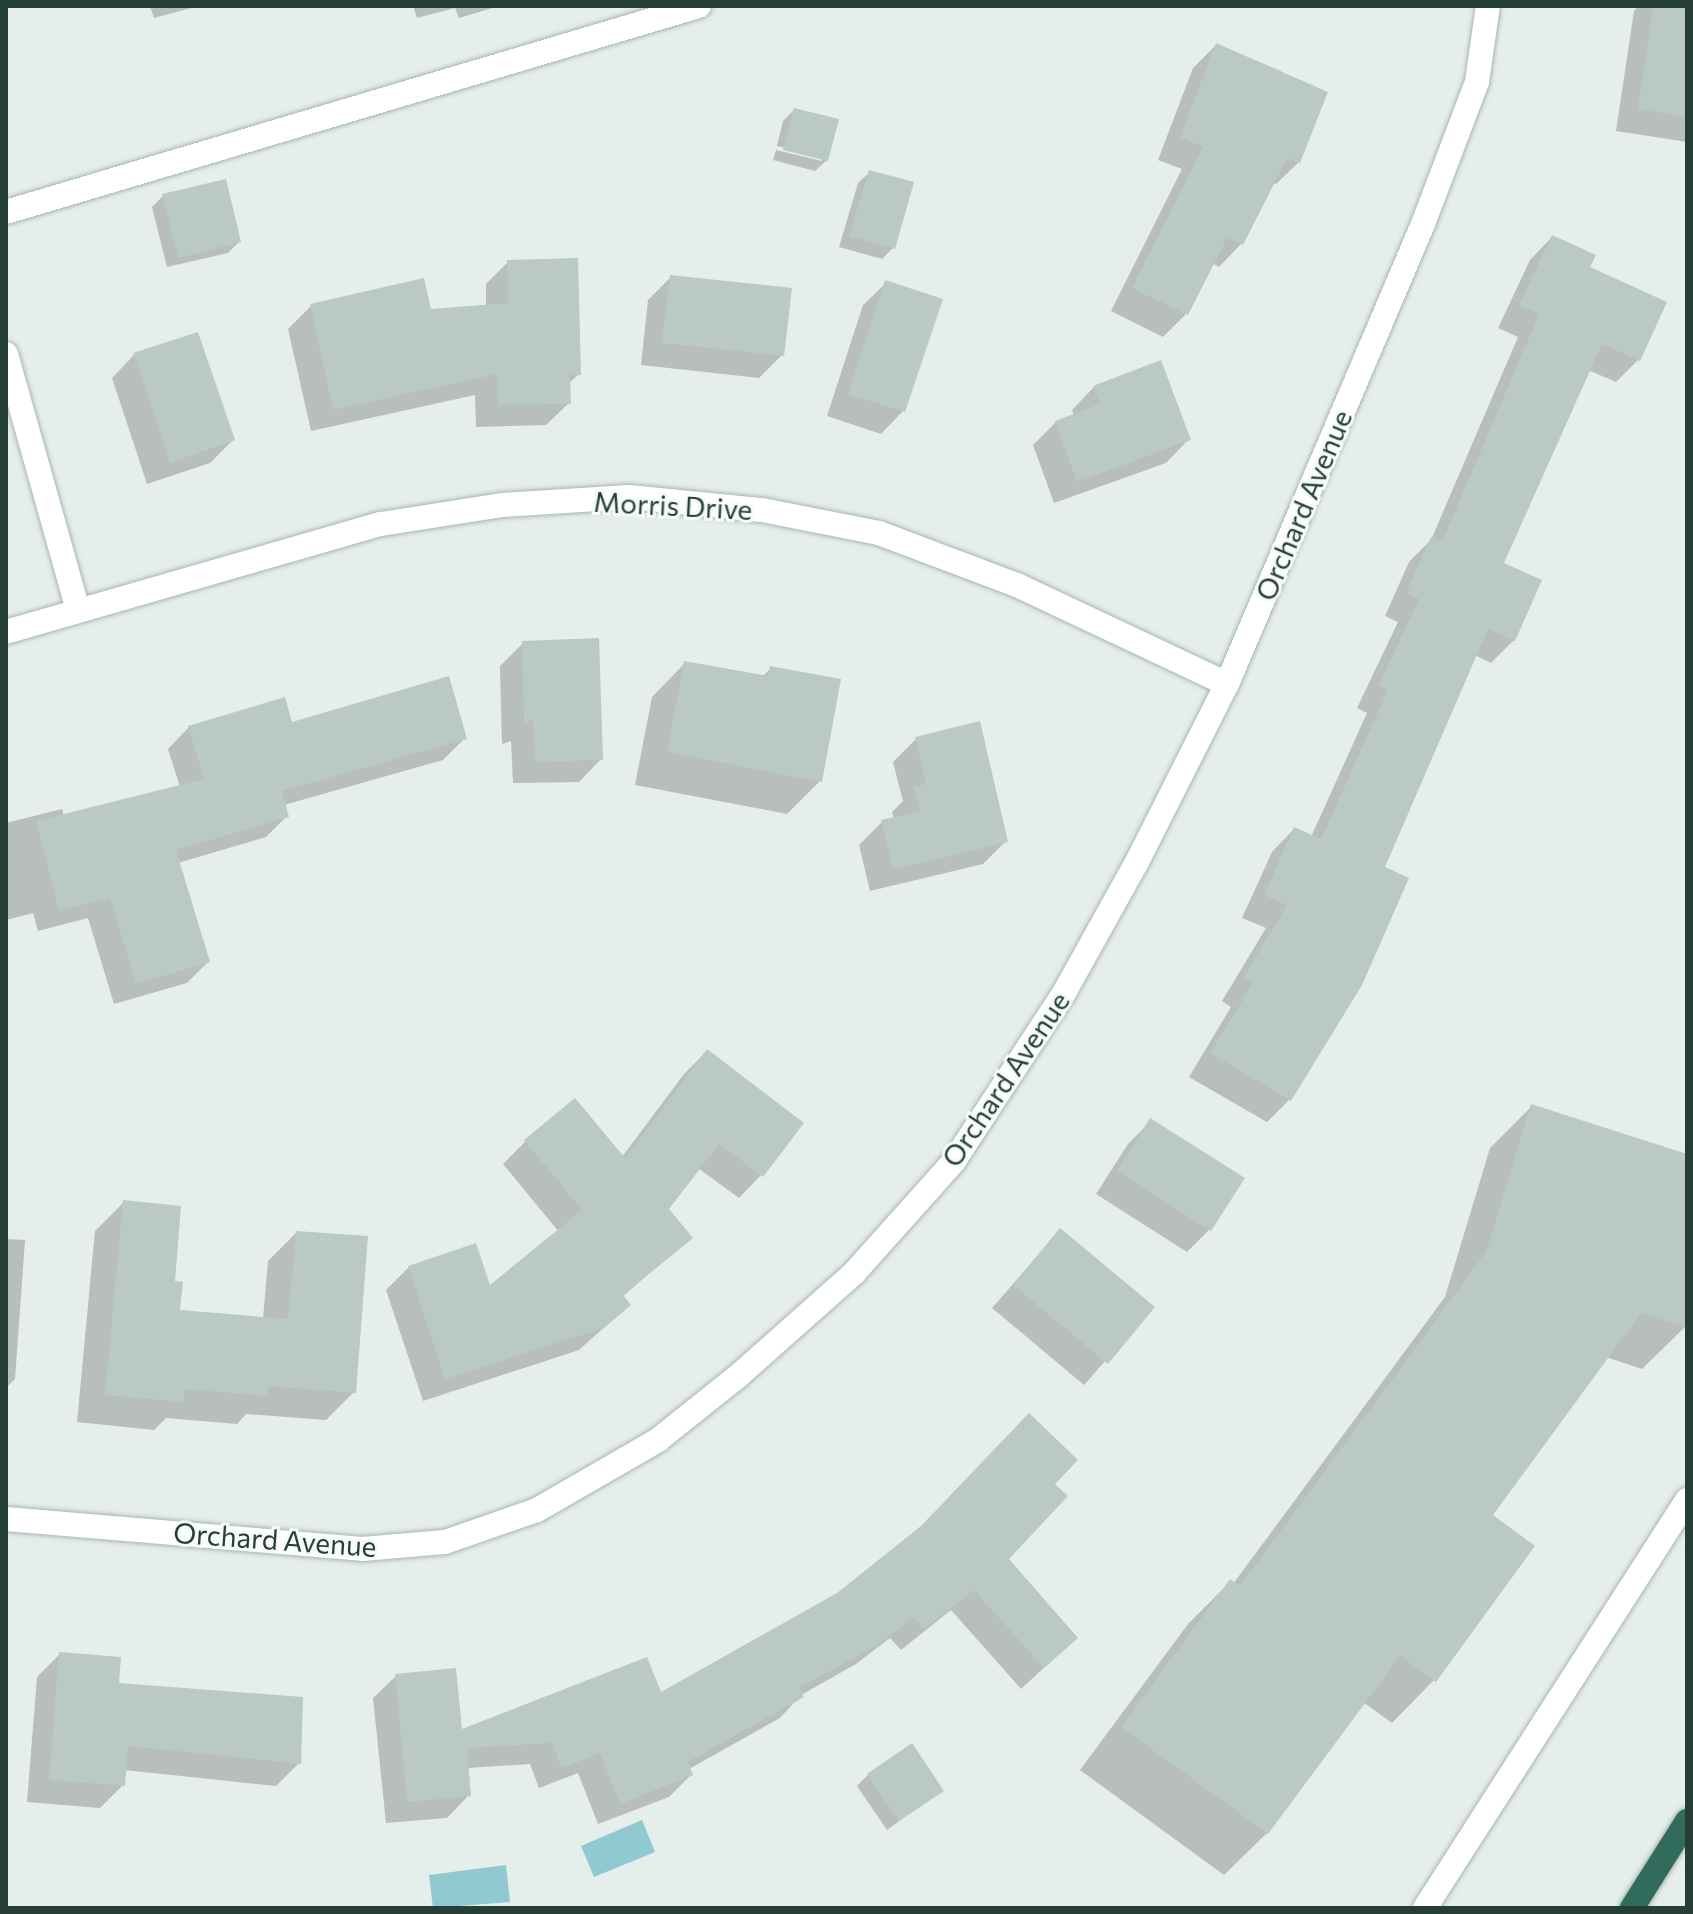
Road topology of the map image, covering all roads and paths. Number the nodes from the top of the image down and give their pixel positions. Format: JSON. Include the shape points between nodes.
{"nodes":[{"id":1,"x":699,"y":6,"type":"edge"},
{"id":2,"x":1488,"y":6,"type":"edge"},
{"id":3,"x":6,"y":212,"type":"edge"},
{"id":4,"x":6,"y":354,"type":"edge"},
{"id":5,"x":78,"y":610,"type":"junction"},
{"id":6,"x":6,"y":632,"type":"edge"},
{"id":7,"x":1227,"y":684,"type":"junction"},
{"id":8,"x":1684,"y":1510,"type":"edge"},
{"id":9,"x":6,"y":1519,"type":"edge"},
{"id":10,"x":1687,"y":1821,"type":"edge"},
{"id":11,"x":1425,"y":1908,"type":"edge"},
{"id":12,"x":1632,"y":1908,"type":"edge"}],
"edges":[{"from":1,"to":3,"type":"street"},
{"from":2,"to":7,"type":"street","name":"Orchard Avenue","via":[[1477,82],[1423,224]]},
{"from":4,"to":5,"type":"street"},
{"from":5,"to":6,"type":"street","name":"Morris Drive"},
{"from":5,"to":7,"type":"street","name":"Morris Drive","via":[[381,524],[502,505],[629,497],[762,510],[879,533],[1019,586]]},
{"from":7,"to":9,"type":"street","name":"Orchard Avenue","via":[[1064,993],[954,1161],[854,1273],[658,1440],[537,1510],[445,1542],[362,1549]]},
{"from":8,"to":11,"type":"street"},
{"from":10,"to":12,"type":"highway"}]}
